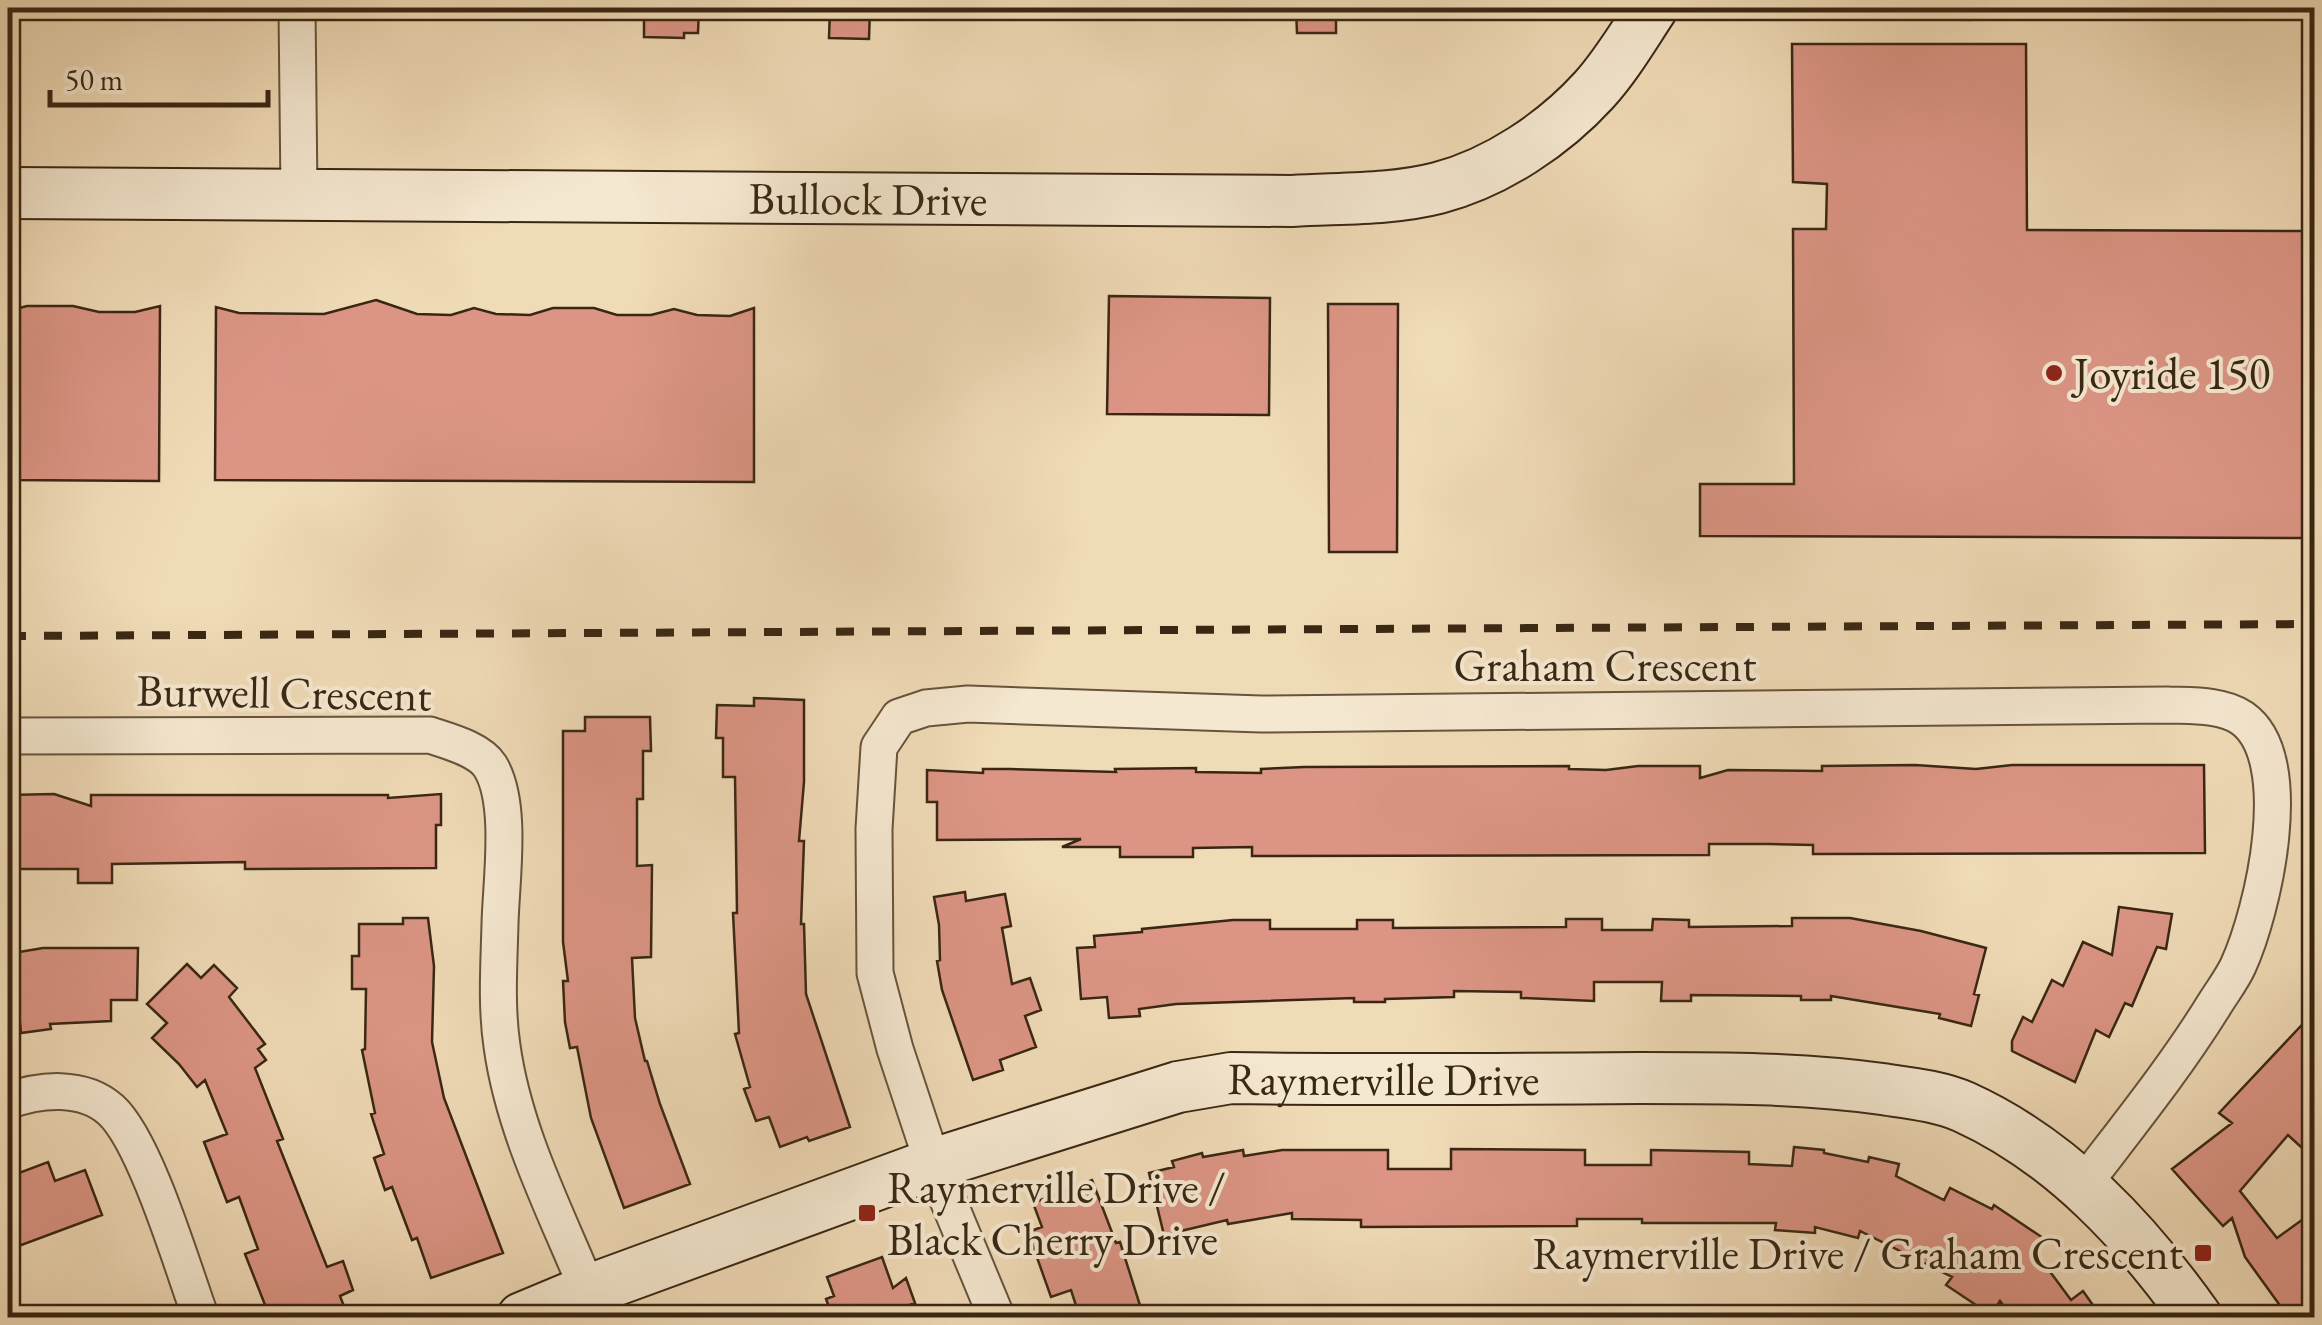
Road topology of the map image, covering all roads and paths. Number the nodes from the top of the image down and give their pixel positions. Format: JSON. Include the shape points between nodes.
{"nodes":[{"id":1,"x":298,"y":8,"type":"edge"},
{"id":2,"x":1652,"y":8,"type":"edge"},
{"id":3,"x":8,"y":193,"type":"edge"},
{"id":4,"x":299,"y":194,"type":"junction"},
{"id":5,"x":8,"y":736,"type":"edge"},
{"id":6,"x":8,"y":1100,"type":"edge"},
{"id":7,"x":933,"y":1164,"type":"junction"},
{"id":8,"x":2083,"y":1185,"type":"junction"},
{"id":9,"x":594,"y":1304,"type":"edge"},
{"id":10,"x":201,"y":1318,"type":"edge"},
{"id":11,"x":522,"y":1318,"type":"edge"},
{"id":12,"x":996,"y":1318,"type":"edge"},
{"id":13,"x":2197,"y":1318,"type":"edge"}],
"edges":[{"from":1,"to":4,"type":"street"},
{"from":2,"to":4,"type":"street","name":"Bullock Drive","via":[[1594,89],[1529,145],[1452,183],[1396,196],[1292,201]]},
{"from":3,"to":4,"type":"street","name":"Bullock Drive"},
{"from":5,"to":9,"type":"street","name":"Burwell Crescent","via":[[430,735],[489,764],[503,806],[502,1046],[547,1196]]},
{"from":6,"to":10,"type":"street","via":[[33,1091],[74,1092],[110,1109],[145,1168]]},
{"from":7,"to":8,"type":"street","name":"Raymerville Drive","via":[[1178,1088],[1232,1078],[1695,1078],[1823,1081],[1959,1105]]},
{"from":7,"to":8,"type":"street","name":"Graham Crescent","via":[[875,973],[880,748],[899,717],[968,704],[1337,714],[2213,707],[2242,717],[2265,744],[2272,802],[2263,896],[2238,966],[2196,1035]]},
{"from":7,"to":9,"type":"street","name":"Raymerville Drive"},
{"from":7,"to":12,"type":"street","name":"Graham Crescent"},
{"from":8,"to":13,"type":"street","name":"Raymerville Drive"},
{"from":9,"to":11,"type":"street","name":"Raymerville Drive"}]}
